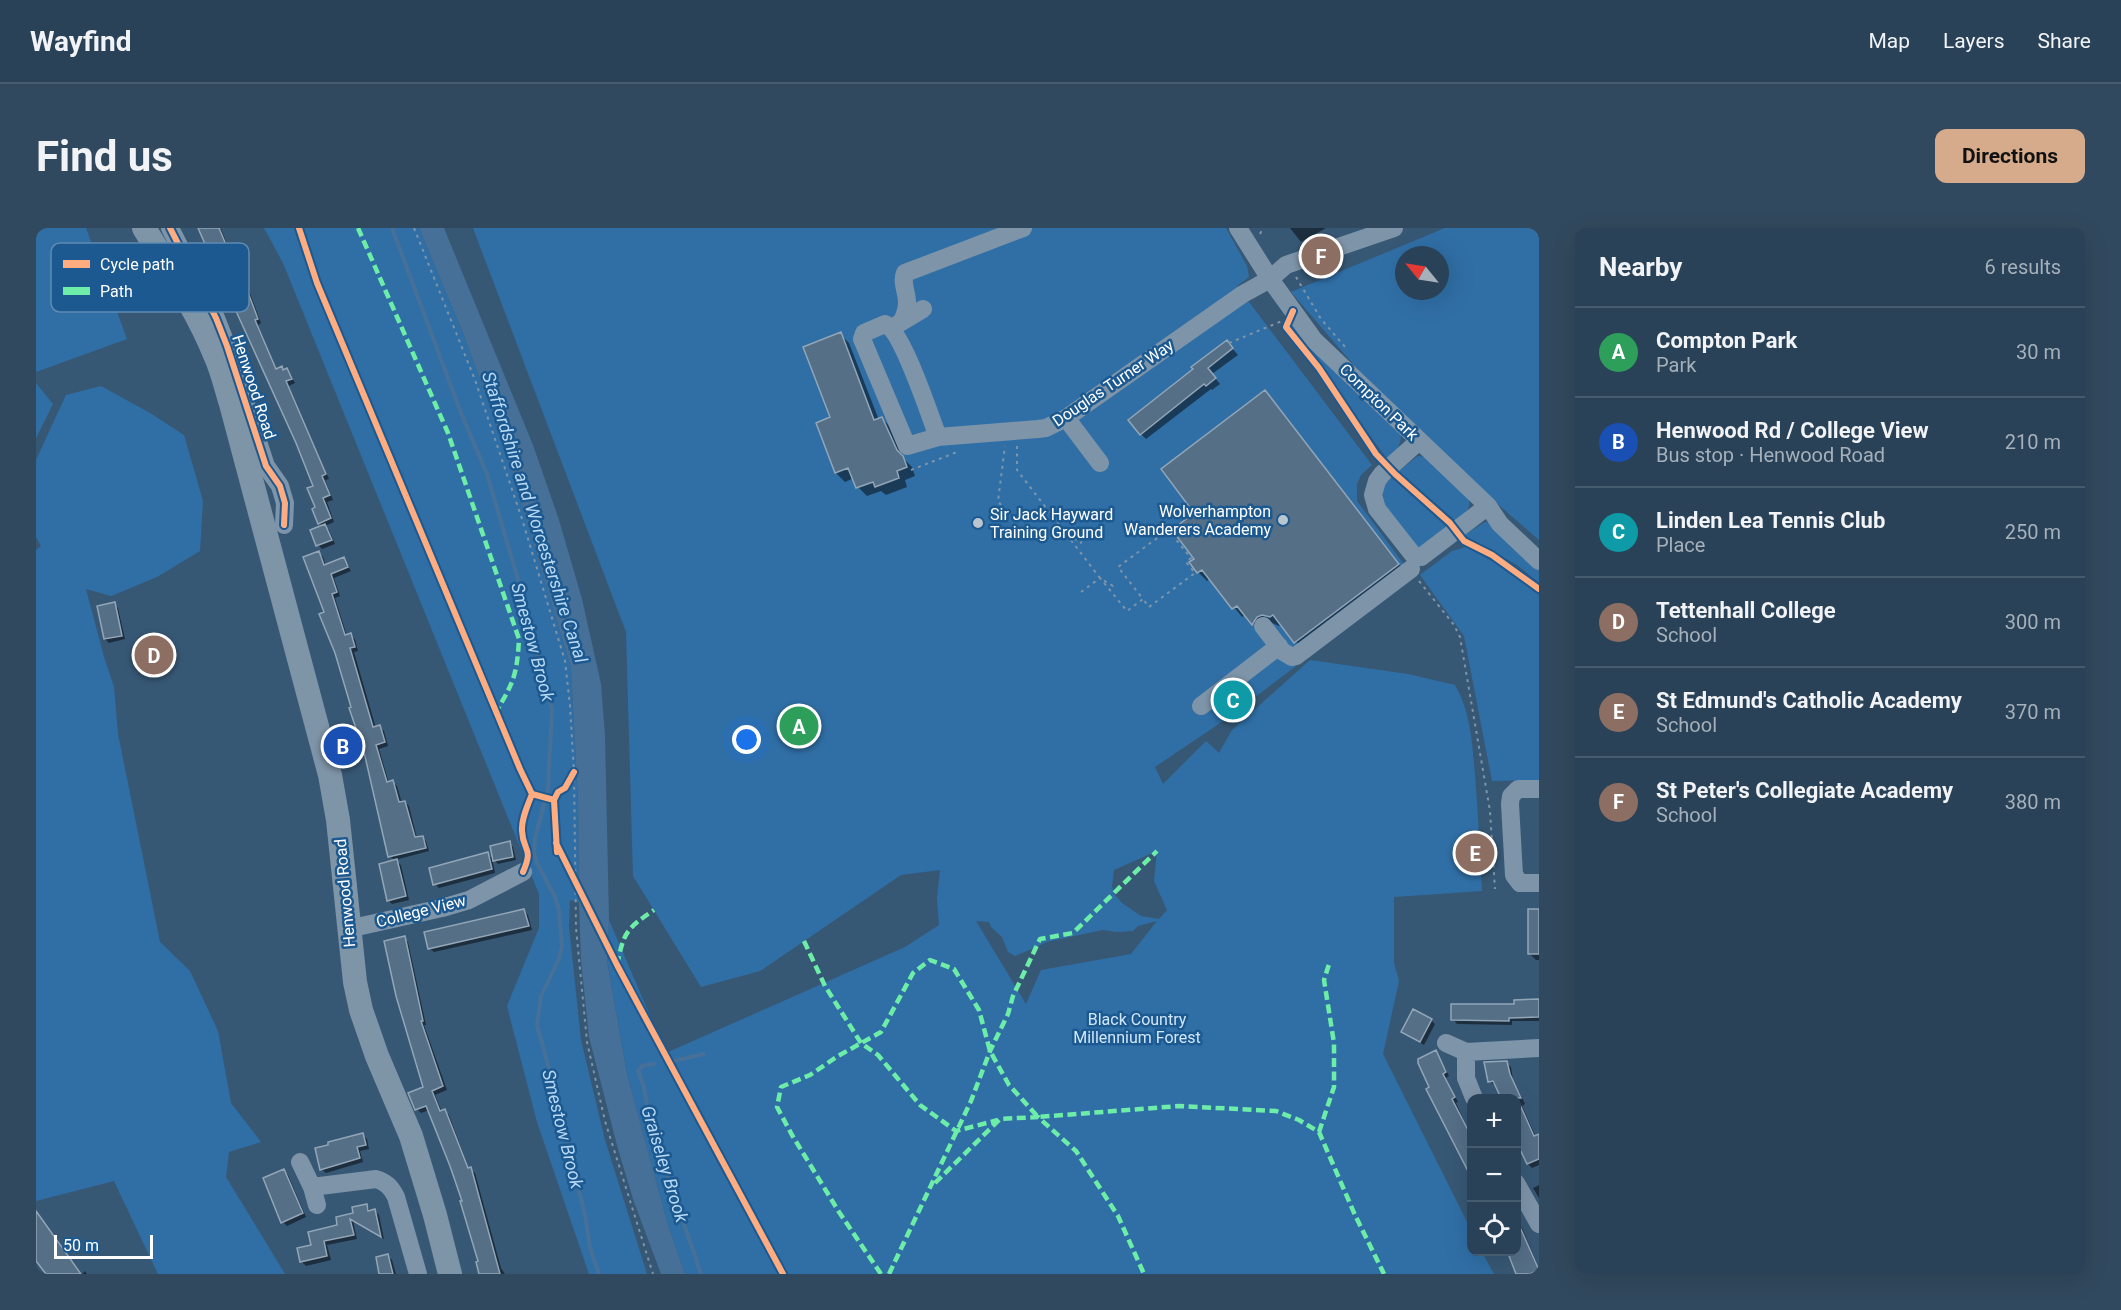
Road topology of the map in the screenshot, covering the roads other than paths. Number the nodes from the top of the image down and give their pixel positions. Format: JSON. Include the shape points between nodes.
{"nodes":[{"id":1,"x":144,"y":228,"type":"edge"},
{"id":2,"x":170,"y":228,"type":"edge"},
{"id":3,"x":1023,"y":228,"type":"edge"},
{"id":4,"x":1238,"y":228,"type":"edge"},
{"id":5,"x":1394,"y":228,"type":"edge"},
{"id":6,"x":153,"y":243,"type":"edge"},
{"id":7,"x":178,"y":243,"type":"edge"},
{"id":8,"x":1270,"y":279,"type":"junction"},
{"id":9,"x":923,"y":309,"type":"dead end"},
{"id":10,"x":194,"y":312,"type":"edge"},
{"id":11,"x":213,"y":312,"type":"edge"},
{"id":12,"x":897,"y":325,"type":"junction"},
{"id":13,"x":1066,"y":418,"type":"junction"},
{"id":14,"x":938,"y":436,"type":"junction"},
{"id":15,"x":1419,"y":441,"type":"junction"},
{"id":16,"x":1100,"y":463,"type":"dead end"},
{"id":17,"x":285,"y":503,"type":"junction"},
{"id":18,"x":258,"y":506,"type":"junction"},
{"id":19,"x":1488,"y":506,"type":"junction"},
{"id":20,"x":284,"y":525,"type":"dead end"},
{"id":21,"x":1539,"y":561,"type":"edge"},
{"id":22,"x":1410,"y":569,"type":"road end"},
{"id":23,"x":1263,"y":626,"type":"dead end"},
{"id":24,"x":1279,"y":646,"type":"junction"},
{"id":25,"x":1201,"y":706,"type":"dead end"},
{"id":26,"x":1539,"y":789,"type":"edge"},
{"id":27,"x":523,"y":872,"type":"dead end"},
{"id":28,"x":1539,"y":883,"type":"edge"},
{"id":29,"x":348,"y":929,"type":"junction"},
{"id":30,"x":1446,"y":1042,"type":"dead end"},
{"id":31,"x":1539,"y":1048,"type":"edge"},
{"id":32,"x":1466,"y":1052,"type":"junction"},
{"id":33,"x":1472,"y":1094,"type":"edge"},
{"id":34,"x":300,"y":1162,"type":"dead end"},
{"id":35,"x":312,"y":1187,"type":"junction"},
{"id":36,"x":1521,"y":1192,"type":"edge"},
{"id":37,"x":317,"y":1204,"type":"dead end"},
{"id":38,"x":1539,"y":1224,"type":"edge"},
{"id":39,"x":418,"y":1274,"type":"edge"},
{"id":40,"x":450,"y":1274,"type":"edge"}],
"edges":[{"from":1,"to":6,"type":"main road","name":"Henwood Road"},
{"from":2,"to":7,"type":"street","name":"Henwood Road"},
{"from":3,"to":12,"type":"street","via":[[949,250],[905,273],[906,311]]},
{"from":4,"to":8,"type":"street","name":"Compton Park"},
{"from":5,"to":8,"type":"street","name":"Douglas Turner Way","via":[[1286,264]]},
{"from":8,"to":13,"type":"street","name":"Douglas Turner Way"},
{"from":8,"to":15,"type":"street","name":"Compton Park","via":[[1287,319]]},
{"from":9,"to":12,"type":"street"},
{"from":10,"to":18,"type":"main road","name":"Henwood Road","via":[[216,356]]},
{"from":11,"to":17,"type":"street","name":"Henwood Road","via":[[266,466],[280,486]]},
{"from":12,"to":14,"type":"street"},
{"from":12,"to":14,"type":"street","name":"Douglas Turner Way","via":[[885,324],[864,333],[862,339],[904,443],[911,446]]},
{"from":13,"to":14,"type":"street","name":"Douglas Turner Way","via":[[1046,428]]},
{"from":13,"to":16,"type":"street"},
{"from":15,"to":19,"type":"street","name":"Compton Park"},
{"from":15,"to":19,"type":"street","via":[[1377,481],[1373,495],[1377,509],[1414,556],[1421,557]]},
{"from":17,"to":18,"type":"street"},
{"from":17,"to":20,"type":"street","name":"Henwood Road"},
{"from":18,"to":29,"type":"main road","name":"Henwood Road","via":[[330,775]]},
{"from":19,"to":21,"type":"street","name":"Compton Park","via":[[1500,524]]},
{"from":22,"to":24,"type":"street","via":[[1296,656],[1288,655]]},
{"from":23,"to":24,"type":"street"},
{"from":24,"to":25,"type":"street"},
{"from":26,"to":28,"type":"street","via":[[1518,789],[1510,804],[1514,875],[1520,883]]},
{"from":27,"to":29,"type":"street","name":"College View","via":[[469,900]]},
{"from":29,"to":40,"type":"main road","name":"Henwood Road","via":[[361,1010],[411,1136]]},
{"from":30,"to":32,"type":"street"},
{"from":31,"to":32,"type":"street"},
{"from":32,"to":33,"type":"street","via":[[1466,1078]]},
{"from":34,"to":35,"type":"street"},
{"from":35,"to":37,"type":"street"},
{"from":35,"to":39,"type":"street","via":[[376,1179],[392,1188]]},
{"from":36,"to":38,"type":"street"}]}
